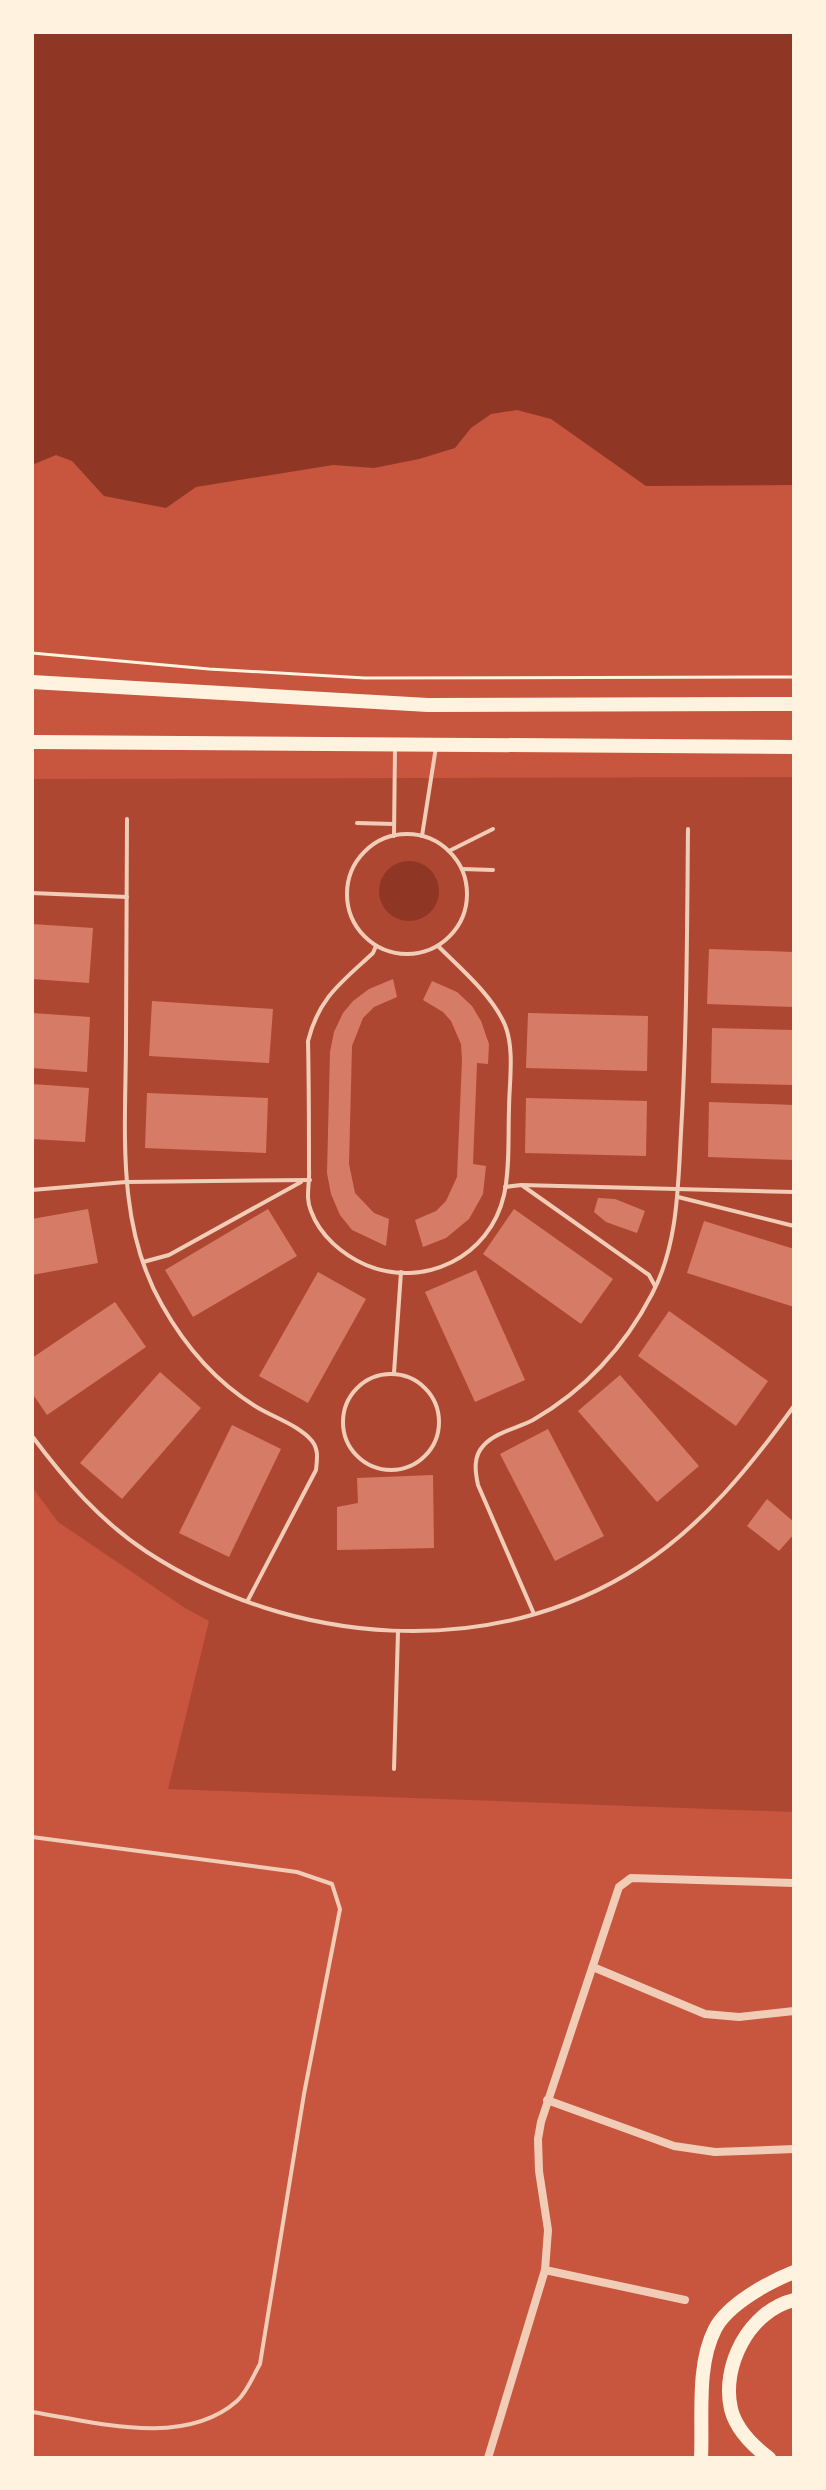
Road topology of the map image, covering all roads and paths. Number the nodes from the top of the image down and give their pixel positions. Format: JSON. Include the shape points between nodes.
{"nodes":[{"id":1,"x":32,"y":653,"type":"edge"},
{"id":2,"x":794,"y":677,"type":"edge"},
{"id":3,"x":32,"y":682,"type":"edge"},
{"id":4,"x":794,"y":704,"type":"edge"},
{"id":5,"x":32,"y":742,"type":"edge"},
{"id":6,"x":395,"y":746,"type":"junction"},
{"id":7,"x":436,"y":746,"type":"junction"},
{"id":8,"x":794,"y":747,"type":"edge"},
{"id":9,"x":127,"y":819,"type":"dead end"},
{"id":10,"x":357,"y":823,"type":"dead end"},
{"id":11,"x":394,"y":824,"type":"junction"},
{"id":12,"x":493,"y":829,"type":"dead end"},
{"id":13,"x":688,"y":829,"type":"dead end"},
{"id":14,"x":394,"y":836,"type":"junction"},
{"id":15,"x":422,"y":836,"type":"junction"},
{"id":16,"x":448,"y":851,"type":"junction"},
{"id":17,"x":462,"y":869,"type":"junction"},
{"id":18,"x":493,"y":870,"type":"dead end"},
{"id":19,"x":32,"y":893,"type":"edge"},
{"id":20,"x":127,"y":897,"type":"junction"},
{"id":21,"x":376,"y":946,"type":"junction"},
{"id":22,"x":438,"y":946,"type":"junction"},
{"id":23,"x":307,"y":1180,"type":"junction"},
{"id":24,"x":126,"y":1182,"type":"junction"},
{"id":25,"x":521,"y":1185,"type":"junction"},
{"id":26,"x":505,"y":1187,"type":"junction"},
{"id":27,"x":32,"y":1190,"type":"edge"},
{"id":28,"x":678,"y":1190,"type":"junction"},
{"id":29,"x":794,"y":1192,"type":"edge"},
{"id":30,"x":678,"y":1197,"type":"junction"},
{"id":31,"x":794,"y":1226,"type":"edge"},
{"id":32,"x":143,"y":1262,"type":"junction"},
{"id":33,"x":401,"y":1272,"type":"junction"},
{"id":34,"x":656,"y":1286,"type":"junction"},
{"id":35,"x":394,"y":1373,"type":"junction"},
{"id":36,"x":794,"y":1406,"type":"edge"},
{"id":37,"x":32,"y":1436,"type":"edge"},
{"id":38,"x":248,"y":1600,"type":"junction"},
{"id":39,"x":534,"y":1614,"type":"junction"},
{"id":40,"x":398,"y":1632,"type":"junction"},
{"id":41,"x":394,"y":1769,"type":"dead end"},
{"id":42,"x":32,"y":1837,"type":"edge"},
{"id":43,"x":794,"y":1883,"type":"edge"},
{"id":44,"x":593,"y":1967,"type":"junction"},
{"id":45,"x":794,"y":2011,"type":"edge"},
{"id":46,"x":547,"y":2100,"type":"junction"},
{"id":47,"x":794,"y":2149,"type":"edge"},
{"id":48,"x":545,"y":2270,"type":"junction"},
{"id":49,"x":794,"y":2272,"type":"edge"},
{"id":50,"x":685,"y":2300,"type":"dead end"},
{"id":51,"x":794,"y":2300,"type":"edge"},
{"id":52,"x":32,"y":2412,"type":"edge"},
{"id":53,"x":488,"y":2458,"type":"edge"},
{"id":54,"x":701,"y":2458,"type":"edge"},
{"id":55,"x":769,"y":2458,"type":"edge"}],
"edges":[{"from":1,"to":2,"type":"path","via":[[365,678]]},
{"from":3,"to":4,"type":"main road","via":[[428,705]]},
{"from":5,"to":6,"type":"main road"},
{"from":6,"to":7,"type":"main road"},
{"from":6,"to":11,"type":"lane"},
{"from":7,"to":8,"type":"main road"},
{"from":7,"to":15,"type":"lane"},
{"from":9,"to":20,"type":"lane"},
{"from":10,"to":11,"type":"lane"},
{"from":11,"to":14,"type":"lane"},
{"from":12,"to":16,"type":"lane"},
{"from":13,"to":28,"type":"lane","via":[[688,984]]},
{"from":14,"to":15,"type":"lane"},
{"from":14,"to":21,"type":"lane","via":[[363,854],[350,876],[351,915]]},
{"from":15,"to":16,"type":"lane"},
{"from":16,"to":17,"type":"lane"},
{"from":17,"to":18,"type":"lane"},
{"from":17,"to":22,"type":"lane","via":[[465,912]]},
{"from":19,"to":20,"type":"lane"},
{"from":20,"to":24,"type":"lane"},
{"from":21,"to":22,"type":"lane","via":[[407,954]]},
{"from":21,"to":23,"type":"lane","via":[[331,991],[311,1029]]},
{"from":22,"to":26,"type":"lane","via":[[498,1013],[509,1038]]},
{"from":23,"to":24,"type":"lane"},
{"from":23,"to":32,"type":"lane","via":[[169,1255]]},
{"from":23,"to":33,"type":"lane","via":[[310,1211],[330,1241],[363,1263]]},
{"from":24,"to":27,"type":"lane"},
{"from":24,"to":32,"type":"lane"},
{"from":25,"to":26,"type":"lane"},
{"from":25,"to":28,"type":"lane"},
{"from":25,"to":34,"type":"lane","via":[[649,1275]]},
{"from":26,"to":33,"type":"lane","via":[[490,1229],[467,1253],[439,1269]]},
{"from":28,"to":29,"type":"lane"},
{"from":28,"to":30,"type":"lane"},
{"from":30,"to":31,"type":"lane"},
{"from":30,"to":34,"type":"lane"},
{"from":32,"to":38,"type":"lane","via":[[162,1304],[216,1377],[314,1442],[316,1470]]},
{"from":33,"to":35,"type":"lane"},
{"from":34,"to":39,"type":"lane","via":[[637,1321],[600,1368],[559,1404],[484,1445],[477,1458],[478,1485]]},
{"from":35,"to":35,"type":"lane","via":[[410,1377],[429,1393],[439,1415],[439,1432],[421,1460],[389,1470],[361,1460],[350,1448],[342,1419],[353,1391],[378,1375]]},
{"from":36,"to":39,"type":"lane","via":[[737,1480],[679,1537],[590,1593]]},
{"from":37,"to":38,"type":"lane","via":[[114,1528],[183,1573]]},
{"from":38,"to":40,"type":"lane","via":[[309,1620]]},
{"from":39,"to":40,"type":"lane","via":[[502,1623]]},
{"from":40,"to":41,"type":"lane"},
{"from":42,"to":52,"type":"lane","via":[[297,1872],[332,1884],[340,1909],[260,2364],[239,2400],[207,2420],[146,2430]]},
{"from":43,"to":44,"type":"street","via":[[631,1878],[619,1887]]},
{"from":44,"to":45,"type":"street","via":[[705,2014],[739,2017]]},
{"from":44,"to":46,"type":"street"},
{"from":46,"to":47,"type":"street","via":[[684,2148]]},
{"from":46,"to":48,"type":"street","via":[[538,2139],[548,2230]]},
{"from":48,"to":50,"type":"street"},
{"from":48,"to":53,"type":"street"},
{"from":49,"to":54,"type":"main road","via":[[743,2299],[715,2328],[704,2366]]},
{"from":51,"to":55,"type":"main road","via":[[751,2330],[731,2367],[731,2411],[744,2435]]}]}
